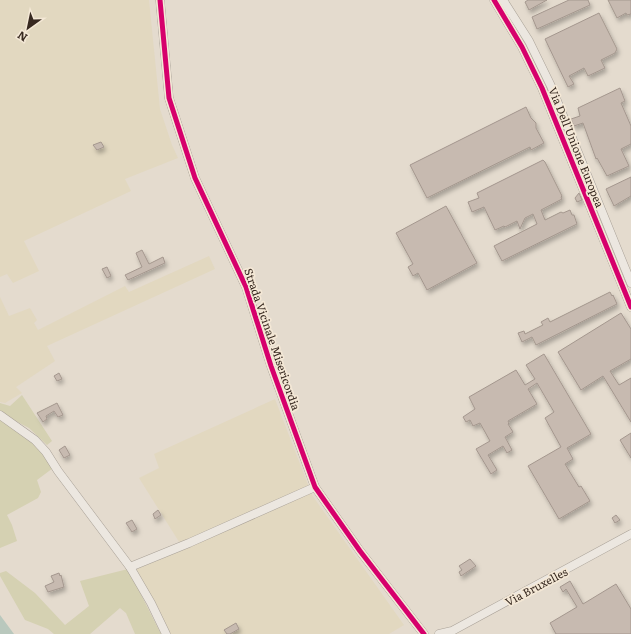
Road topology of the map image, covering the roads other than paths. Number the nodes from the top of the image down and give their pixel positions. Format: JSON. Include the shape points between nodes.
{"nodes":[{"id":1,"x":160,"y":0,"type":"edge"},
{"id":2,"x":494,"y":0,"type":"edge"},
{"id":3,"x":503,"y":0,"type":"edge"},
{"id":4,"x":631,"y":283,"type":"edge"},
{"id":5,"x":631,"y":306,"type":"edge"},
{"id":6,"x":0,"y":415,"type":"edge"},
{"id":7,"x":315,"y":487,"type":"junction"},
{"id":8,"x":631,"y":534,"type":"edge"},
{"id":9,"x":130,"y":567,"type":"junction"},
{"id":10,"x":166,"y":634,"type":"edge"},
{"id":11,"x":424,"y":634,"type":"edge"},
{"id":12,"x":439,"y":634,"type":"edge"}],
"edges":[{"from":1,"to":7,"type":"street","name":"Strada Vicinale Misericordia","via":[[169,98],[195,178],[246,287],[271,366]]},
{"from":2,"to":5,"type":"street","name":"Via Dell'Unione Europea","via":[[522,47],[542,88]]},
{"from":3,"to":4,"type":"street","name":"Via Dell'Unione Europea","via":[[529,41],[551,86]]},
{"from":6,"to":9,"type":"street","via":[[35,440],[46,452]]},
{"from":7,"to":9,"type":"street"},
{"from":7,"to":11,"type":"street","name":"Strada Vicinale Misericordia"},
{"from":8,"to":12,"type":"street","name":"Via Bruxelles","via":[[452,631]]},
{"from":9,"to":10,"type":"street","via":[[152,603]]}]}
